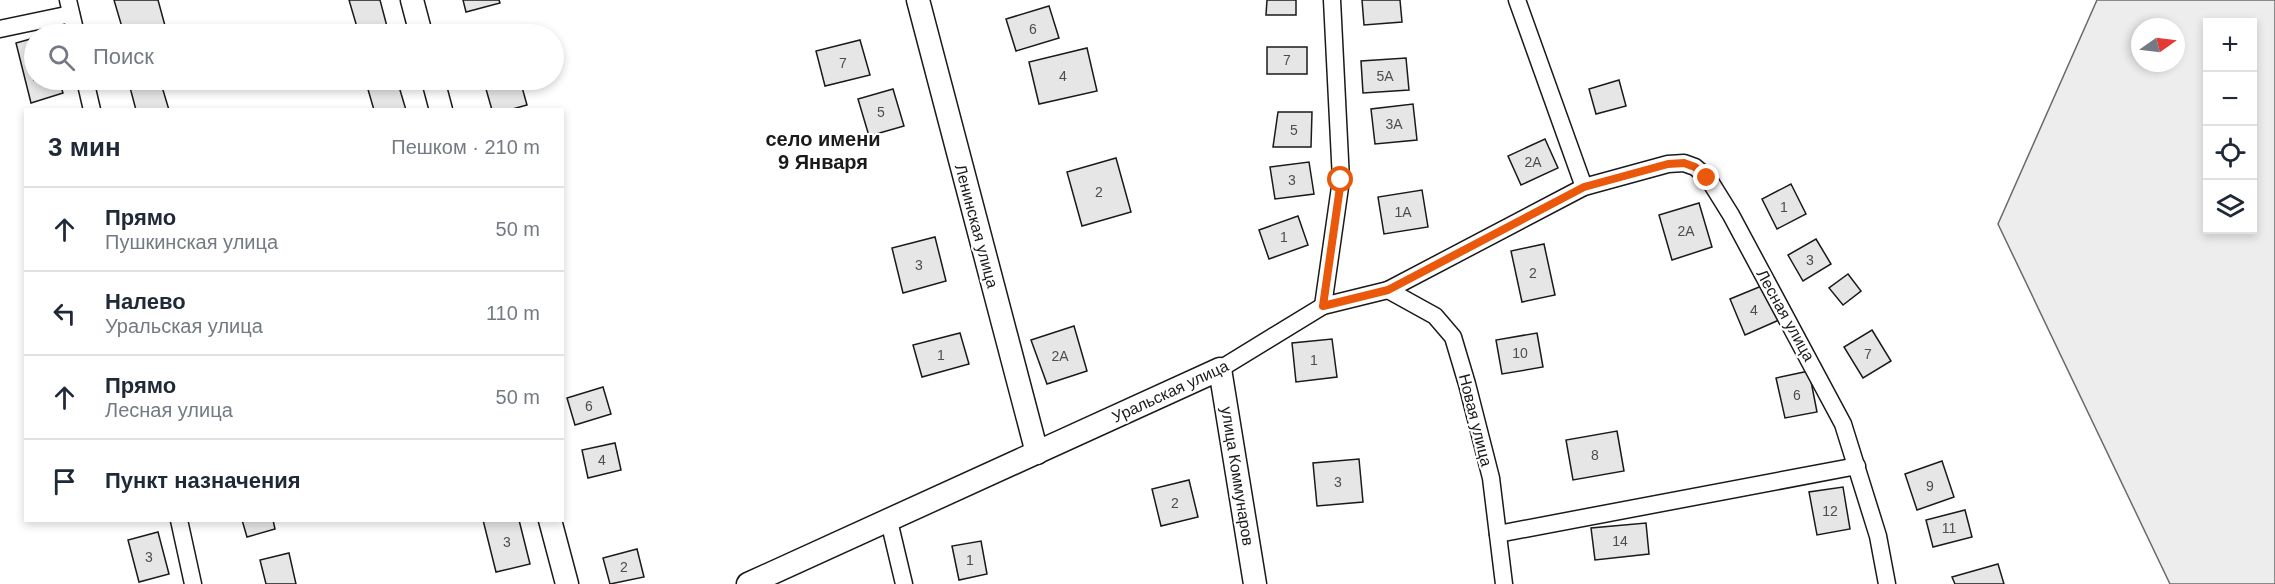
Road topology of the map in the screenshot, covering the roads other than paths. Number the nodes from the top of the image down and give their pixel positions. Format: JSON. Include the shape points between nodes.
{"nodes":[{"id":1,"x":412,"y":0,"type":"edge"},
{"id":2,"x":918,"y":0,"type":"edge"},
{"id":3,"x":1332,"y":0,"type":"edge"},
{"id":4,"x":1517,"y":0,"type":"edge"},
{"id":5,"x":70,"y":7,"type":"edge"},
{"id":6,"x":74,"y":24,"type":"edge"},
{"id":7,"x":418,"y":24,"type":"edge"},
{"id":8,"x":0,"y":29,"type":"edge"},
{"id":9,"x":87,"y":90,"type":"edge"},
{"id":10,"x":436,"y":90,"type":"edge"},
{"id":11,"x":92,"y":108,"type":"edge"},
{"id":12,"x":440,"y":108,"type":"edge"},
{"id":13,"x":1584,"y":187,"type":"junction"},
{"id":14,"x":1388,"y":290,"type":"junction"},
{"id":15,"x":1323,"y":306,"type":"junction"},
{"id":16,"x":1220,"y":369,"type":"junction"},
{"id":17,"x":1037,"y":453,"type":"junction"},
{"id":18,"x":1857,"y":466,"type":"junction"},
{"id":19,"x":889,"y":521,"type":"junction"},
{"id":20,"x":179,"y":522,"type":"edge"},
{"id":21,"x":551,"y":522,"type":"edge"},
{"id":22,"x":1498,"y":534,"type":"junction"},
{"id":23,"x":193,"y":584,"type":"edge"},
{"id":24,"x":567,"y":584,"type":"edge"},
{"id":25,"x":748,"y":584,"type":"edge"},
{"id":26,"x":904,"y":584,"type":"edge"},
{"id":27,"x":1256,"y":584,"type":"edge"},
{"id":28,"x":1504,"y":584,"type":"edge"},
{"id":29,"x":1887,"y":584,"type":"edge"}],
"edges":[{"from":1,"to":7,"type":"street"},
{"from":2,"to":17,"type":"street","name":"Ленинская улица"},
{"from":3,"to":15,"type":"street","via":[[1341,180]]},
{"from":4,"to":13,"type":"street"},
{"from":5,"to":6,"type":"street"},
{"from":5,"to":8,"type":"street"},
{"from":9,"to":11,"type":"street"},
{"from":10,"to":12,"type":"street"},
{"from":13,"to":14,"type":"street","name":"Уральская улица"},
{"from":13,"to":18,"type":"street","name":"Лесная улица","via":[[1668,164],[1684,163],[1707,178],[1829,394],[1844,424]]},
{"from":14,"to":15,"type":"street","name":"Уральская улица"},
{"from":14,"to":22,"type":"street","name":"Новая улица","via":[[1435,316],[1453,337],[1491,478]]},
{"from":15,"to":16,"type":"street","name":"Уральская улица"},
{"from":16,"to":17,"type":"street","name":"Уральская улица"},
{"from":16,"to":27,"type":"street","name":"улица Коммунаров"},
{"from":17,"to":19,"type":"street","name":"Уральская улица"},
{"from":18,"to":22,"type":"street"},
{"from":18,"to":29,"type":"street","name":"Лесная улица","via":[[1878,536]]},
{"from":19,"to":25,"type":"street","name":"Уральская улица"},
{"from":19,"to":26,"type":"street"},
{"from":20,"to":23,"type":"street"},
{"from":21,"to":24,"type":"street"},
{"from":22,"to":28,"type":"street","name":"Новая улица"}]}
